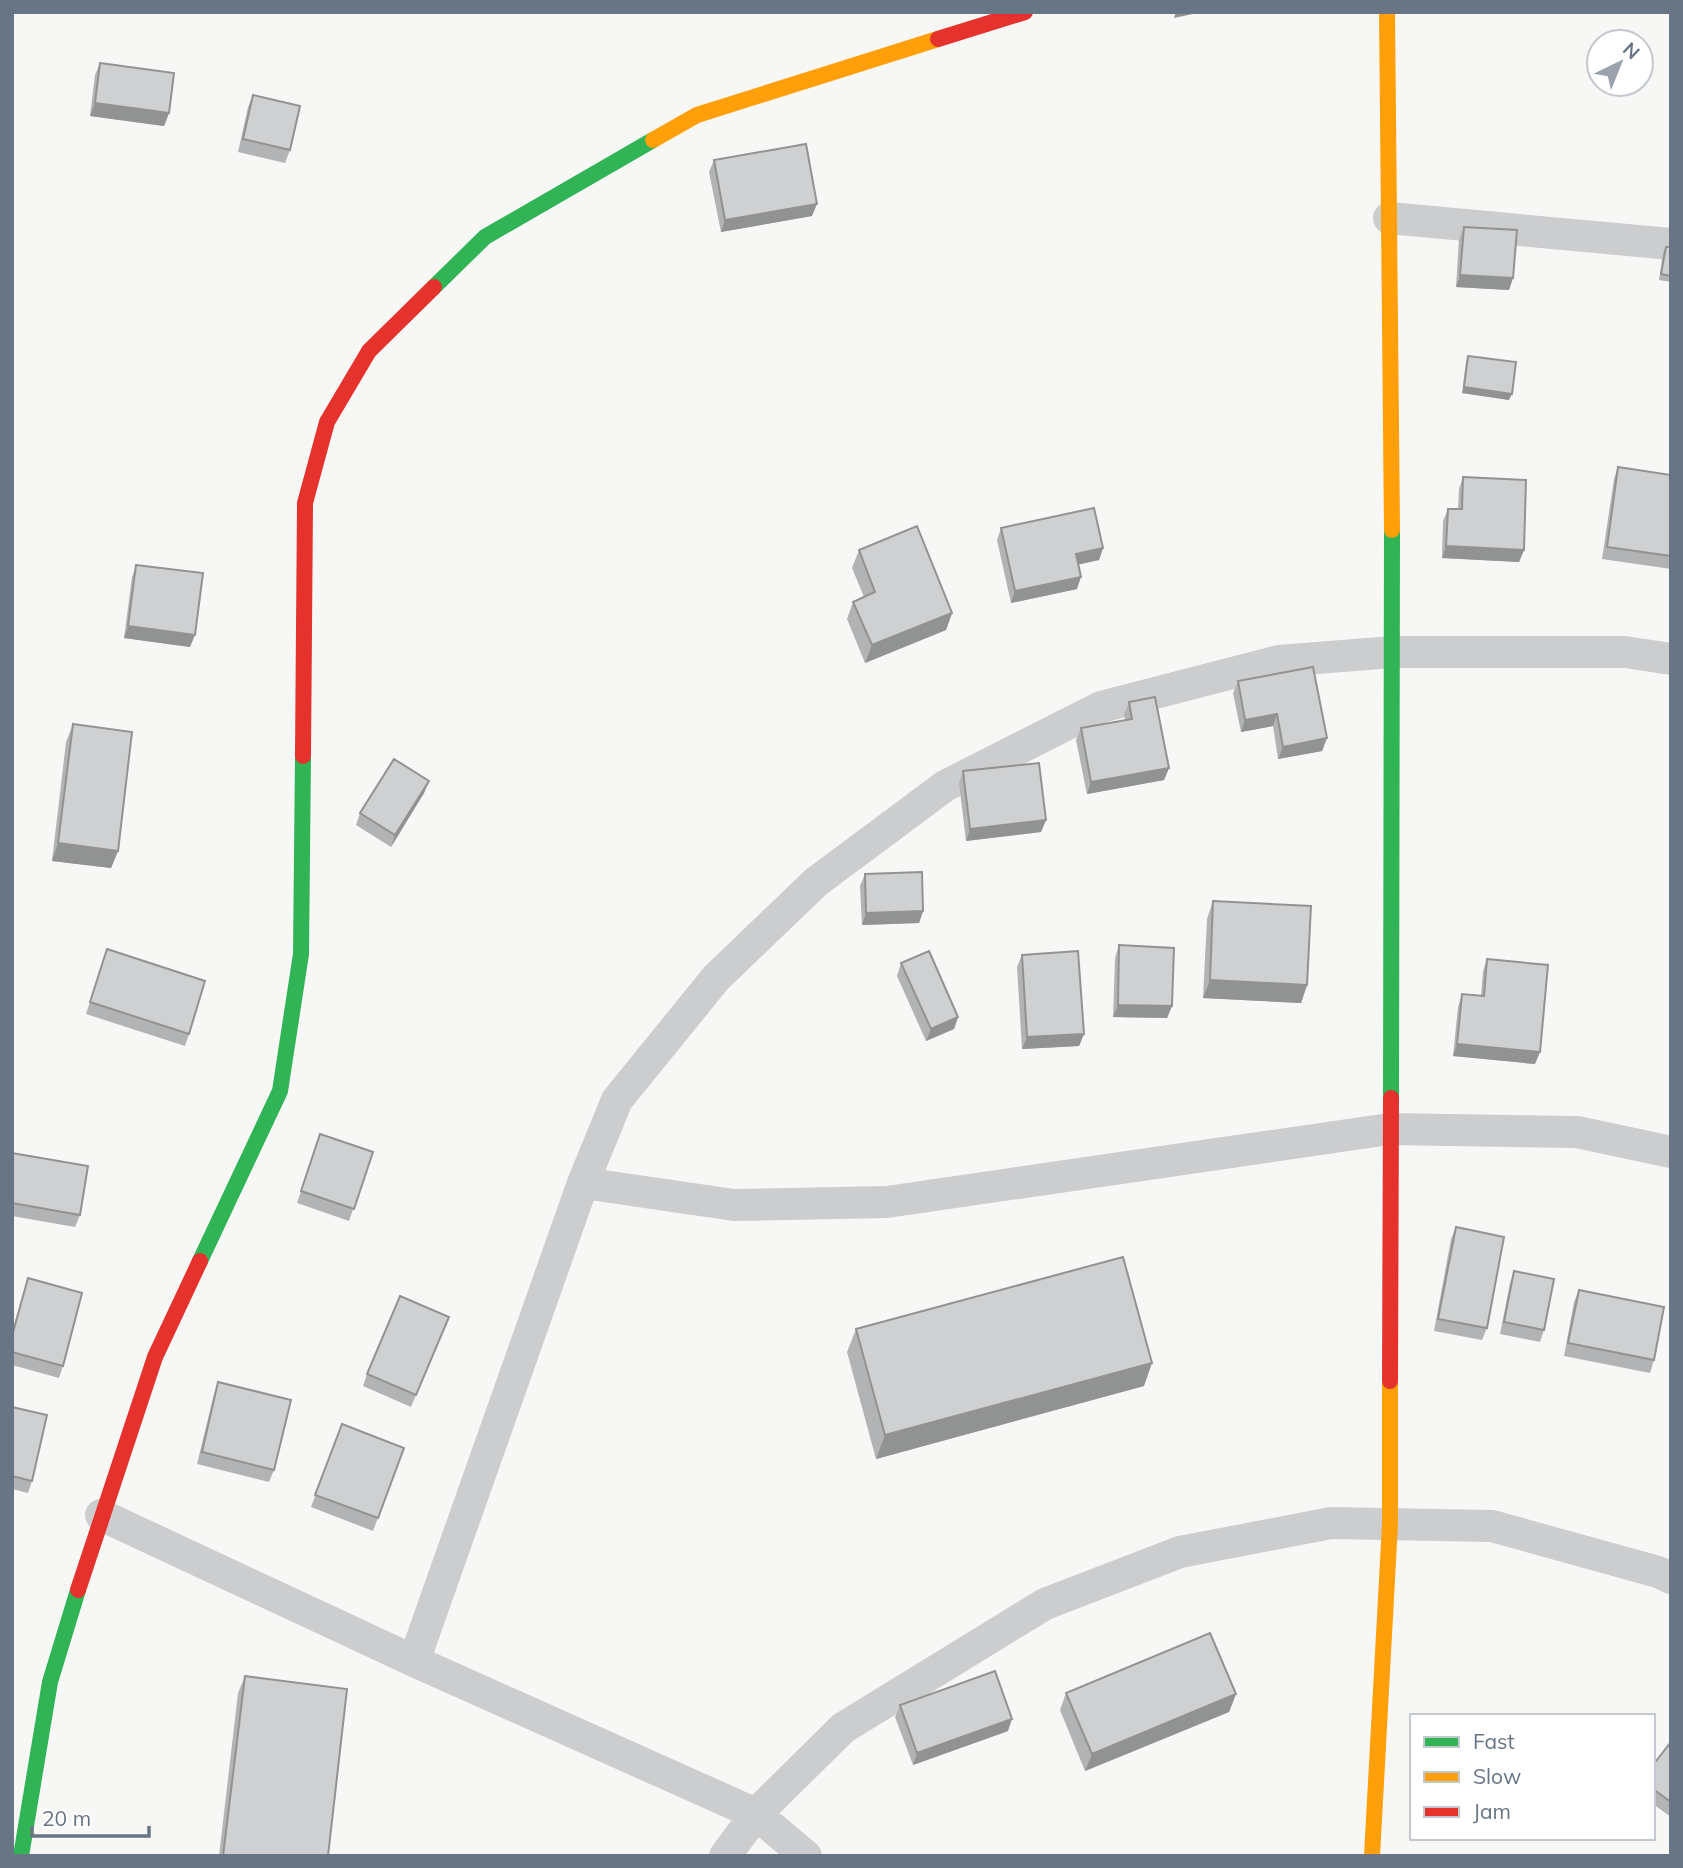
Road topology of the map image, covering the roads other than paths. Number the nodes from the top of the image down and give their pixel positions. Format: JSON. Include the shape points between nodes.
{"nodes":[{"id":1,"x":1025,"y":12,"type":"edge"},
{"id":2,"x":1387,"y":12,"type":"edge"},
{"id":3,"x":1388,"y":218,"type":"junction"},
{"id":4,"x":1671,"y":244,"type":"edge"},
{"id":5,"x":1393,"y":652,"type":"junction"},
{"id":6,"x":1671,"y":659,"type":"edge"},
{"id":7,"x":1390,"y":1129,"type":"junction"},
{"id":8,"x":1671,"y":1152,"type":"edge"},
{"id":9,"x":583,"y":1183,"type":"junction"},
{"id":10,"x":101,"y":1515,"type":"junction"},
{"id":11,"x":1390,"y":1524,"type":"junction"},
{"id":12,"x":1671,"y":1578,"type":"edge"},
{"id":13,"x":414,"y":1661,"type":"junction"},
{"id":14,"x":756,"y":1814,"type":"junction"},
{"id":15,"x":21,"y":1856,"type":"edge"},
{"id":16,"x":725,"y":1856,"type":"edge"},
{"id":17,"x":806,"y":1856,"type":"edge"},
{"id":18,"x":1372,"y":1856,"type":"edge"}],
"edges":[{"from":1,"to":10,"type":"street","via":[[697,115],[485,237],[369,351],[327,422],[305,503],[301,954],[280,1091],[155,1357]]},
{"from":2,"to":3,"type":"street"},
{"from":3,"to":4,"type":"street"},
{"from":3,"to":5,"type":"street"},
{"from":5,"to":6,"type":"street","via":[[1625,652]]},
{"from":5,"to":7,"type":"street"},
{"from":5,"to":9,"type":"street","via":[[1279,661],[1101,707],[945,786],[816,882],[716,978],[617,1100]]},
{"from":7,"to":8,"type":"street","via":[[1577,1132]]},
{"from":7,"to":9,"type":"street","via":[[887,1202],[734,1206]]},
{"from":7,"to":11,"type":"street"},
{"from":9,"to":13,"type":"street"},
{"from":10,"to":13,"type":"street"},
{"from":10,"to":15,"type":"street","via":[[50,1682]]},
{"from":11,"to":12,"type":"street","via":[[1492,1526]]},
{"from":11,"to":14,"type":"street","via":[[1331,1522],[1180,1552],[1045,1604],[843,1728]]},
{"from":11,"to":18,"type":"street"},
{"from":13,"to":14,"type":"street"},
{"from":14,"to":16,"type":"street"},
{"from":14,"to":17,"type":"street"}]}
